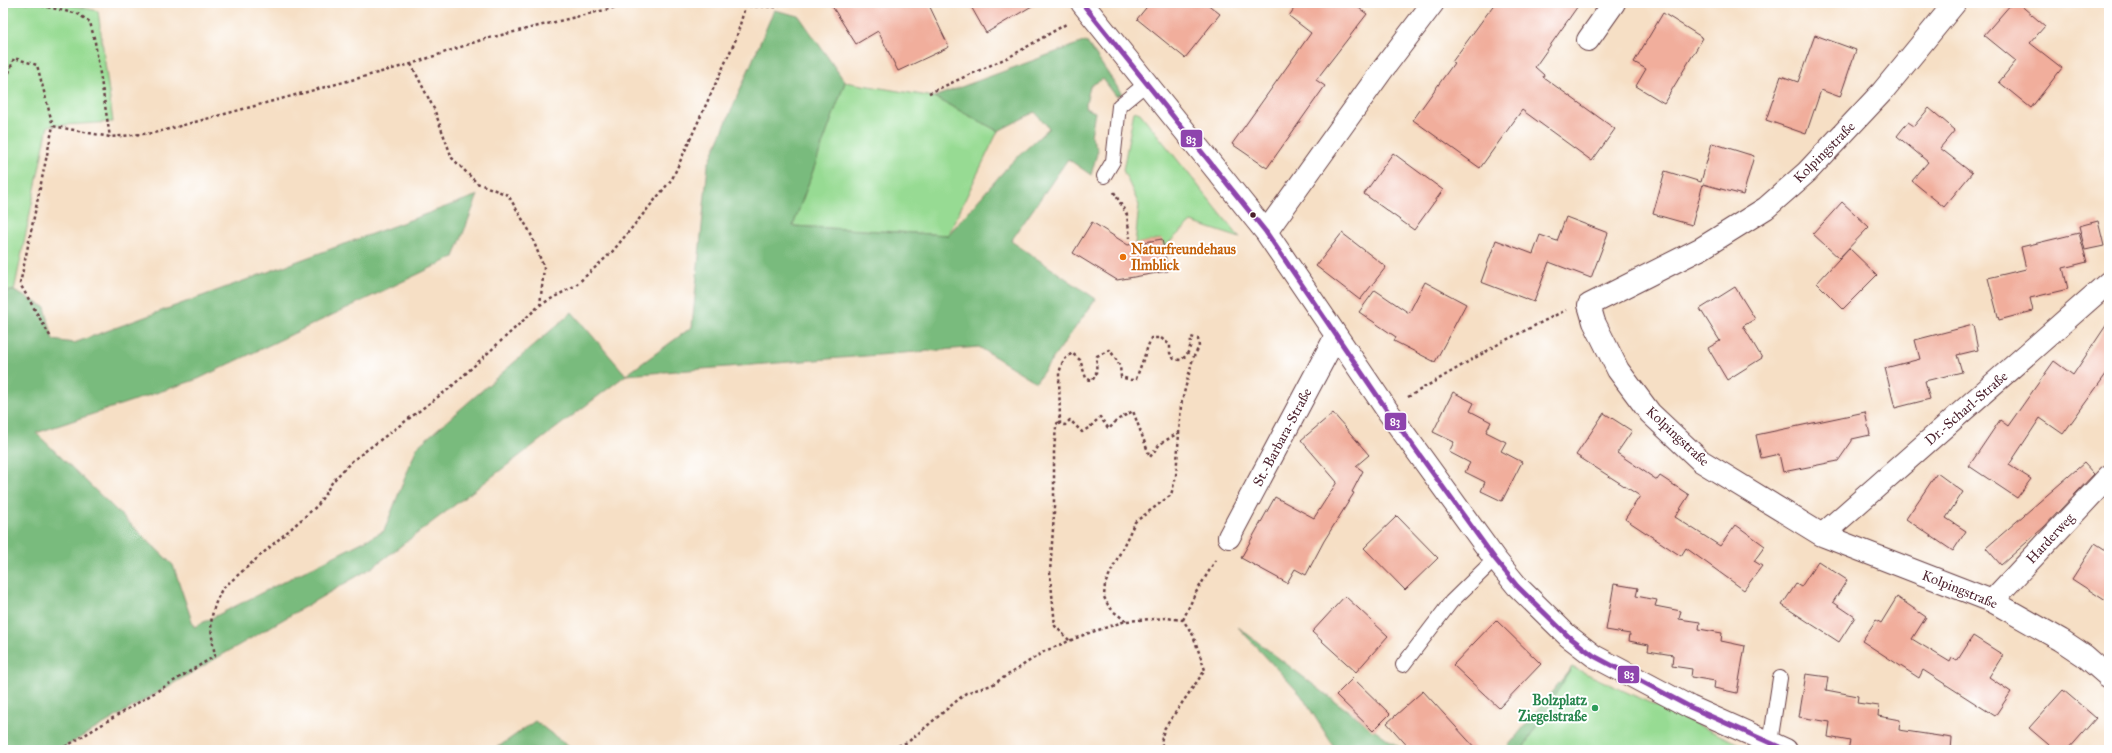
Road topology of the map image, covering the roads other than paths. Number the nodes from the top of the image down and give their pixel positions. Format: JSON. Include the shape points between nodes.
{"nodes":[{"id":1,"x":1433,"y":3,"type":"edge"},
{"id":2,"x":1614,"y":3,"type":"edge"},
{"id":3,"x":1955,"y":3,"type":"edge"},
{"id":4,"x":1089,"y":6,"type":"edge"},
{"id":5,"x":1588,"y":40,"type":"dead end"},
{"id":6,"x":1147,"y":83,"type":"junction"},
{"id":7,"x":1104,"y":176,"type":"road end"},
{"id":8,"x":1266,"y":232,"type":"junction"},
{"id":9,"x":2109,"y":282,"type":"edge"},
{"id":10,"x":1336,"y":336,"type":"junction"},
{"id":11,"x":2109,"y":476,"type":"edge"},
{"id":12,"x":1822,"y":535,"type":"junction"},
{"id":13,"x":1229,"y":537,"type":"road end"},
{"id":14,"x":1495,"y":560,"type":"junction"},
{"id":15,"x":1992,"y":601,"type":"junction"},
{"id":16,"x":1402,"y":665,"type":"dead end"},
{"id":17,"x":2109,"y":677,"type":"edge"},
{"id":18,"x":1780,"y":678,"type":"dead end"},
{"id":19,"x":1778,"y":747,"type":"edge"}],
"edges":[{"from":1,"to":8,"type":"street"},
{"from":2,"to":5,"type":"street"},
{"from":3,"to":12,"type":"street","name":"Kolpingstraße","via":[[1882,92],[1807,172],[1766,208],[1702,248],[1589,305],[1594,322],[1618,370],[1650,413],[1701,461]]},
{"from":4,"to":6,"type":"street"},
{"from":6,"to":7,"type":"lane","via":[[1119,106],[1113,161]]},
{"from":6,"to":8,"type":"street"},
{"from":8,"to":10,"type":"street"},
{"from":9,"to":12,"type":"street","name":"Dr.-Scharl-Straße"},
{"from":10,"to":13,"type":"street","name":"St.-Barbara-Straße"},
{"from":10,"to":14,"type":"street"},
{"from":11,"to":15,"type":"street","name":"Harderweg"},
{"from":12,"to":15,"type":"street","name":"Kolpingstraße"},
{"from":14,"to":16,"type":"lane","via":[[1451,602]]},
{"from":14,"to":19,"type":"street","via":[[1542,611],[1594,656],[1690,707]]},
{"from":15,"to":17,"type":"street","name":"Kolpingstraße","via":[[2061,640]]},
{"from":18,"to":19,"type":"lane"}]}
